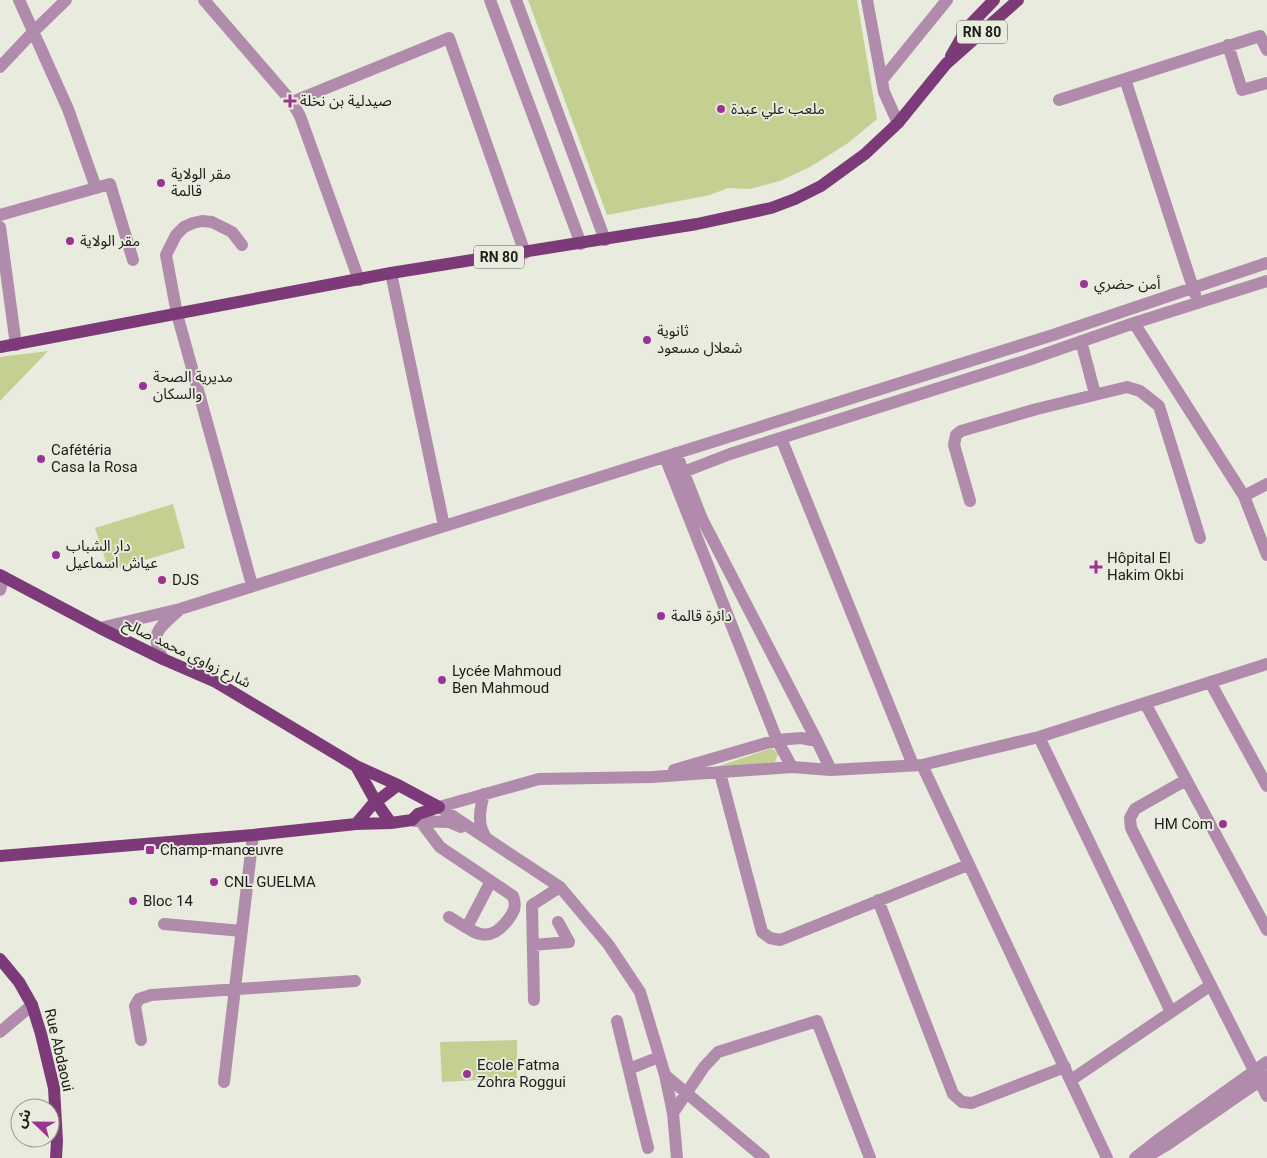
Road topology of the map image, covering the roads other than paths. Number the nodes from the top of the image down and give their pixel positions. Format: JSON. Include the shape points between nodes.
{"nodes":[{"id":1,"x":19,"y":0,"type":"edge"},
{"id":2,"x":66,"y":0,"type":"edge"},
{"id":3,"x":204,"y":0,"type":"edge"},
{"id":4,"x":490,"y":0,"type":"edge"},
{"id":5,"x":516,"y":0,"type":"edge"},
{"id":6,"x":867,"y":0,"type":"edge"},
{"id":7,"x":948,"y":0,"type":"edge"},
{"id":8,"x":994,"y":0,"type":"edge"},
{"id":9,"x":1018,"y":0,"type":"edge"},
{"id":10,"x":32,"y":32,"type":"junction"},
{"id":11,"x":1228,"y":45,"type":"junction"},
{"id":12,"x":1267,"y":50,"type":"edge"},
{"id":13,"x":946,"y":64,"type":"junction"},
{"id":14,"x":0,"y":67,"type":"edge"},
{"id":15,"x":1126,"y":79,"type":"junction"},
{"id":16,"x":882,"y":80,"type":"junction"},
{"id":17,"x":1267,"y":83,"type":"edge"},
{"id":18,"x":1059,"y":100,"type":"dead end"},
{"id":19,"x":292,"y":102,"type":"junction"},
{"id":20,"x":898,"y":122,"type":"junction"},
{"id":21,"x":96,"y":188,"type":"junction"},
{"id":22,"x":0,"y":215,"type":"edge"},
{"id":23,"x":0,"y":227,"type":"edge"},
{"id":24,"x":605,"y":240,"type":"junction"},
{"id":25,"x":580,"y":244,"type":"junction"},
{"id":26,"x":242,"y":245,"type":"dead end"},
{"id":27,"x":525,"y":253,"type":"junction"},
{"id":28,"x":133,"y":260,"type":"dead end"},
{"id":29,"x":1267,"y":263,"type":"edge"},
{"id":30,"x":391,"y":273,"type":"junction"},
{"id":31,"x":359,"y":280,"type":"junction"},
{"id":32,"x":1267,"y":281,"type":"edge"},
{"id":33,"x":1192,"y":287,"type":"junction"},
{"id":34,"x":1199,"y":303,"type":"junction"},
{"id":35,"x":177,"y":314,"type":"junction"},
{"id":36,"x":1134,"y":323,"type":"junction"},
{"id":37,"x":1081,"y":341,"type":"junction"},
{"id":38,"x":16,"y":345,"type":"junction"},
{"id":39,"x":0,"y":347,"type":"edge"},
{"id":40,"x":1095,"y":394,"type":"junction"},
{"id":41,"x":781,"y":438,"type":"junction"},
{"id":42,"x":671,"y":455,"type":"junction"},
{"id":43,"x":678,"y":474,"type":"junction"},
{"id":44,"x":1267,"y":484,"type":"edge"},
{"id":45,"x":1244,"y":496,"type":"junction"},
{"id":46,"x":970,"y":501,"type":"dead end"},
{"id":47,"x":444,"y":526,"type":"junction"},
{"id":48,"x":1200,"y":538,"type":"dead end"},
{"id":49,"x":1267,"y":554,"type":"edge"},
{"id":50,"x":2,"y":576,"type":"edge"},
{"id":51,"x":252,"y":585,"type":"junction"},
{"id":52,"x":0,"y":590,"type":"edge"},
{"id":53,"x":180,"y":609,"type":"junction"},
{"id":54,"x":100,"y":628,"type":"junction"},
{"id":55,"x":163,"y":659,"type":"junction"},
{"id":56,"x":1267,"y":664,"type":"edge"},
{"id":57,"x":1210,"y":682,"type":"junction"},
{"id":58,"x":1145,"y":703,"type":"junction"},
{"id":59,"x":1039,"y":737,"type":"junction"},
{"id":60,"x":777,"y":740,"type":"junction"},
{"id":61,"x":817,"y":741,"type":"junction"},
{"id":62,"x":917,"y":765,"type":"junction"},
{"id":63,"x":356,"y":766,"type":"junction"},
{"id":64,"x":792,"y":767,"type":"junction"},
{"id":65,"x":831,"y":770,"type":"junction"},
{"id":66,"x":720,"y":773,"type":"junction"},
{"id":67,"x":652,"y":776,"type":"junction"},
{"id":68,"x":1186,"y":780,"type":"junction"},
{"id":69,"x":398,"y":785,"type":"junction"},
{"id":70,"x":1267,"y":786,"type":"edge"},
{"id":71,"x":484,"y":794,"type":"junction"},
{"id":72,"x":376,"y":802,"type":"junction"},
{"id":73,"x":439,"y":807,"type":"junction"},
{"id":74,"x":416,"y":821,"type":"junction"},
{"id":75,"x":391,"y":823,"type":"junction"},
{"id":76,"x":356,"y":824,"type":"junction"},
{"id":77,"x":253,"y":835,"type":"junction"},
{"id":78,"x":485,"y":836,"type":"junction"},
{"id":79,"x":0,"y":856,"type":"edge"},
{"id":80,"x":968,"y":865,"type":"junction"},
{"id":81,"x":491,"y":881,"type":"junction"},
{"id":82,"x":560,"y":886,"type":"junction"},
{"id":83,"x":878,"y":900,"type":"junction"},
{"id":84,"x":449,"y":917,"type":"dead end"},
{"id":85,"x":558,"y":922,"type":"dead end"},
{"id":86,"x":164,"y":924,"type":"dead end"},
{"id":87,"x":466,"y":927,"type":"junction"},
{"id":88,"x":1267,"y":930,"type":"edge"},
{"id":89,"x":242,"y":931,"type":"junction"},
{"id":90,"x":533,"y":944,"type":"junction"},
{"id":91,"x":0,"y":959,"type":"edge"},
{"id":92,"x":355,"y":980,"type":"dead end"},
{"id":93,"x":1211,"y":985,"type":"junction"},
{"id":94,"x":235,"y":990,"type":"junction"},
{"id":95,"x":534,"y":1000,"type":"dead end"},
{"id":96,"x":32,"y":1005,"type":"junction"},
{"id":97,"x":1171,"y":1012,"type":"junction"},
{"id":98,"x":617,"y":1021,"type":"dead end"},
{"id":99,"x":1,"y":1030,"type":"edge"},
{"id":100,"x":142,"y":1040,"type":"dead end"},
{"id":101,"x":659,"y":1057,"type":"junction"},
{"id":102,"x":1267,"y":1062,"type":"edge"},
{"id":103,"x":1065,"y":1067,"type":"junction"},
{"id":104,"x":629,"y":1069,"type":"junction"},
{"id":105,"x":665,"y":1075,"type":"junction"},
{"id":106,"x":1260,"y":1077,"type":"edge"},
{"id":107,"x":1071,"y":1080,"type":"junction"},
{"id":108,"x":224,"y":1082,"type":"dead end"},
{"id":109,"x":686,"y":1092,"type":"junction"},
{"id":110,"x":1267,"y":1096,"type":"edge"},
{"id":111,"x":673,"y":1113,"type":"junction"},
{"id":112,"x":648,"y":1148,"type":"dead end"},
{"id":113,"x":56,"y":1158,"type":"edge"},
{"id":114,"x":676,"y":1158,"type":"edge"},
{"id":115,"x":764,"y":1158,"type":"edge"},
{"id":116,"x":870,"y":1158,"type":"edge"},
{"id":117,"x":1107,"y":1158,"type":"edge"},
{"id":118,"x":1135,"y":1158,"type":"edge"},
{"id":119,"x":1143,"y":1158,"type":"edge"}],
"edges":[{"from":1,"to":10,"type":"street"},
{"from":2,"to":10,"type":"street"},
{"from":3,"to":19,"type":"street"},
{"from":4,"to":25,"type":"street"},
{"from":5,"to":24,"type":"street"},
{"from":6,"to":16,"type":"street"},
{"from":7,"to":16,"type":"street"},
{"from":8,"to":13,"type":"main road","number":"RN 80","via":[[967,28]]},
{"from":9,"to":13,"type":"main road","number":"RN 80"},
{"from":10,"to":14,"type":"street"},
{"from":10,"to":21,"type":"street","via":[[68,110]]},
{"from":11,"to":12,"type":"street","via":[[1260,36]]},
{"from":11,"to":15,"type":"street"},
{"from":11,"to":17,"type":"street","via":[[1242,90]]},
{"from":13,"to":20,"type":"main road","number":"RN 80"},
{"from":15,"to":18,"type":"street"},
{"from":15,"to":33,"type":"street"},
{"from":16,"to":20,"type":"street"},
{"from":19,"to":27,"type":"street","via":[[450,38]]},
{"from":19,"to":31,"type":"street","via":[[300,116]]},
{"from":20,"to":24,"type":"main road","number":"RN 80","via":[[844,171],[795,199],[739,216]]},
{"from":21,"to":22,"type":"street"},
{"from":21,"to":28,"type":"street","via":[[110,184]]},
{"from":23,"to":38,"type":"street"},
{"from":24,"to":25,"type":"main road","number":"RN 80"},
{"from":25,"to":27,"type":"main road","number":"RN 80"},
{"from":26,"to":35,"type":"street","via":[[232,232],[212,222],[193,223],[176,235],[166,255]]},
{"from":27,"to":30,"type":"main road","number":"RN 80"},
{"from":29,"to":33,"type":"street"},
{"from":30,"to":31,"type":"main road","number":"RN 80"},
{"from":30,"to":47,"type":"street"},
{"from":31,"to":35,"type":"main road","number":"RN 80"},
{"from":32,"to":34,"type":"street"},
{"from":33,"to":34,"type":"street"},
{"from":33,"to":42,"type":"street","via":[[1053,335]]},
{"from":34,"to":36,"type":"street"},
{"from":35,"to":38,"type":"main road","number":"RN 80"},
{"from":35,"to":51,"type":"street"},
{"from":36,"to":37,"type":"street"},
{"from":36,"to":45,"type":"street"},
{"from":37,"to":40,"type":"street"},
{"from":37,"to":41,"type":"street"},
{"from":38,"to":39,"type":"main road","number":"RN 80"},
{"from":40,"to":46,"type":"street","via":[[956,435],[954,445]]},
{"from":40,"to":48,"type":"street","via":[[1127,387],[1140,391],[1159,406]]},
{"from":41,"to":43,"type":"street"},
{"from":41,"to":62,"type":"street"},
{"from":42,"to":43,"type":"street"},
{"from":42,"to":47,"type":"street"},
{"from":43,"to":60,"type":"street"},
{"from":43,"to":61,"type":"street"},
{"from":44,"to":45,"type":"street"},
{"from":45,"to":49,"type":"street"},
{"from":47,"to":51,"type":"street"},
{"from":50,"to":52,"type":"street"},
{"from":50,"to":54,"type":"main road","name":"شارع زواوي محمد صالح"},
{"from":51,"to":53,"type":"street"},
{"from":53,"to":54,"type":"street"},
{"from":53,"to":55,"type":"street","via":[[158,631],[155,640]]},
{"from":54,"to":55,"type":"main road","name":"شارع زواوي محمد صالح"},
{"from":55,"to":63,"type":"main road","name":"شارع زواوي محمد صالح","via":[[216,682]]},
{"from":56,"to":57,"type":"street"},
{"from":57,"to":58,"type":"street"},
{"from":57,"to":70,"type":"street"},
{"from":58,"to":59,"type":"street"},
{"from":58,"to":68,"type":"street"},
{"from":59,"to":62,"type":"street"},
{"from":59,"to":97,"type":"street"},
{"from":60,"to":61,"type":"street","via":[[801,738]]},
{"from":60,"to":64,"type":"street"},
{"from":60,"to":67,"type":"street"},
{"from":61,"to":65,"type":"street"},
{"from":62,"to":65,"type":"street"},
{"from":62,"to":80,"type":"street"},
{"from":63,"to":69,"type":"main road","name":"شارع زواوي محمد صالح"},
{"from":63,"to":72,"type":"main road","name":"شارع زواوي محمد صالح"},
{"from":64,"to":65,"type":"street"},
{"from":64,"to":66,"type":"street"},
{"from":66,"to":67,"type":"street"},
{"from":66,"to":83,"type":"street","via":[[762,932],[780,940]]},
{"from":67,"to":71,"type":"street","via":[[539,780]]},
{"from":68,"to":88,"type":"street"},
{"from":68,"to":93,"type":"street","via":[[1135,810],[1130,818],[1131,828]]},
{"from":69,"to":72,"type":"main road"},
{"from":69,"to":73,"type":"main road","name":"شارع زواوي محمد صالح"},
{"from":71,"to":73,"type":"street"},
{"from":71,"to":78,"type":"street","via":[[480,828]]},
{"from":72,"to":75,"type":"main road","name":"شارع زواوي محمد صالح"},
{"from":72,"to":76,"type":"main road"},
{"from":73,"to":74,"type":"main road","via":[[418,814]]},
{"from":73,"to":78,"type":"street"},
{"from":74,"to":75,"type":"main road"},
{"from":74,"to":78,"type":"street","via":[[449,822]]},
{"from":74,"to":81,"type":"street","via":[[440,847]]},
{"from":75,"to":76,"type":"main road"},
{"from":76,"to":77,"type":"main road"},
{"from":77,"to":79,"type":"main road"},
{"from":77,"to":89,"type":"street"},
{"from":78,"to":82,"type":"street"},
{"from":80,"to":83,"type":"street"},
{"from":80,"to":103,"type":"street"},
{"from":81,"to":87,"type":"street"},
{"from":81,"to":87,"type":"street","via":[[513,896],[516,904],[514,913],[494,935],[482,935]]},
{"from":82,"to":90,"type":"street","via":[[532,905]]},
{"from":82,"to":101,"type":"street","via":[[608,944],[640,992]]},
{"from":83,"to":103,"type":"street","via":[[953,1094],[962,1102],[972,1103]]},
{"from":84,"to":87,"type":"street"},
{"from":85,"to":90,"type":"street","via":[[568,942]]},
{"from":86,"to":89,"type":"street"},
{"from":89,"to":94,"type":"street"},
{"from":90,"to":95,"type":"street"},
{"from":91,"to":96,"type":"main road","name":"Rue Abdaoui"},
{"from":92,"to":94,"type":"street"},
{"from":93,"to":97,"type":"street"},
{"from":93,"to":106,"type":"street"},
{"from":94,"to":100,"type":"street","via":[[151,995],[139,999],[135,1006]]},
{"from":94,"to":108,"type":"street"},
{"from":96,"to":99,"type":"street"},
{"from":96,"to":113,"type":"main road","name":"Rue Abdaoui","via":[[54,1088]]},
{"from":97,"to":107,"type":"street"},
{"from":98,"to":104,"type":"street"},
{"from":101,"to":104,"type":"street"},
{"from":101,"to":105,"type":"street"},
{"from":102,"to":106,"type":"street"},
{"from":103,"to":107,"type":"street"},
{"from":104,"to":112,"type":"street"},
{"from":105,"to":109,"type":"street"},
{"from":105,"to":111,"type":"street"},
{"from":106,"to":110,"type":"street"},
{"from":106,"to":118,"type":"street","via":[[1158,1140]]},
{"from":106,"to":119,"type":"street","via":[[1168,1144]]},
{"from":107,"to":117,"type":"street"},
{"from":109,"to":111,"type":"street"},
{"from":109,"to":115,"type":"street"},
{"from":109,"to":116,"type":"street","via":[[718,1052],[817,1021]]},
{"from":111,"to":114,"type":"street"}]}
